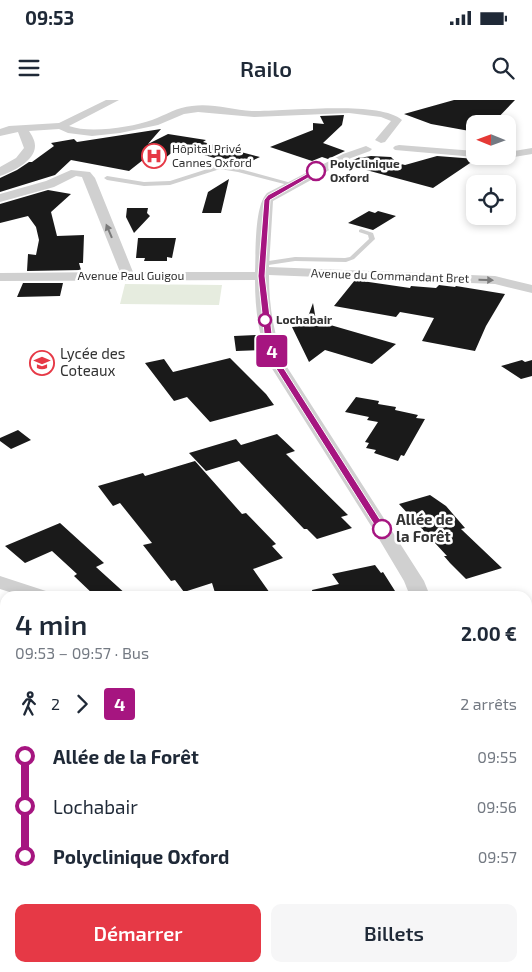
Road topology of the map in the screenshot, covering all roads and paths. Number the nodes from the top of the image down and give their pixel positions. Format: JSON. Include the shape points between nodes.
{"nodes":[{"id":1,"x":114,"y":100,"type":"edge"},
{"id":2,"x":61,"y":126,"type":"junction"},
{"id":3,"x":22,"y":128,"type":"junction"},
{"id":4,"x":0,"y":133,"type":"edge"},
{"id":5,"x":381,"y":140,"type":"junction"},
{"id":6,"x":399,"y":148,"type":"junction"},
{"id":7,"x":532,"y":150,"type":"edge"},
{"id":8,"x":376,"y":151,"type":"junction"},
{"id":9,"x":466,"y":153,"type":"edge"},
{"id":10,"x":516,"y":153,"type":"edge"},
{"id":11,"x":0,"y":172,"type":"edge"},
{"id":12,"x":107,"y":178,"type":"dead end"},
{"id":13,"x":292,"y":184,"type":"junction"},
{"id":14,"x":0,"y":198,"type":"edge"},
{"id":15,"x":361,"y":231,"type":"dead end"},
{"id":16,"x":262,"y":270,"type":"junction"},
{"id":17,"x":128,"y":276,"type":"junction"},
{"id":18,"x":0,"y":277,"type":"edge"},
{"id":19,"x":517,"y":286,"type":"junction"},
{"id":20,"x":532,"y":290,"type":"edge"},
{"id":21,"x":532,"y":300,"type":"edge"},
{"id":22,"x":0,"y":582,"type":"edge"},
{"id":23,"x":27,"y":591,"type":"edge"},
{"id":24,"x":417,"y":591,"type":"edge"}],
"edges":[{"from":1,"to":2,"type":"street"},
{"from":2,"to":3,"type":"street"},
{"from":2,"to":5,"type":"street","via":[[77,131],[130,128],[154,123],[183,110],[200,108],[256,114],[360,108],[384,113],[397,120]]},
{"from":3,"to":4,"type":"street"},
{"from":3,"to":11,"type":"street","via":[[29,148],[21,159]]},
{"from":5,"to":6,"type":"street","via":[[396,143]]},
{"from":5,"to":8,"type":"street","via":[[365,146]]},
{"from":6,"to":8,"type":"street"},
{"from":6,"to":9,"type":"street"},
{"from":7,"to":10,"type":"street"},
{"from":8,"to":13,"type":"street","via":[[346,156]]},
{"from":12,"to":13,"type":"lane","via":[[144,184],[170,183],[220,167]]},
{"from":13,"to":16,"type":"street","via":[[267,200]]},
{"from":17,"to":14,"type":"street","one_way":true,"via":[[89,178],[84,173],[75,172],[50,184]]},
{"from":15,"to":16,"type":"lane","via":[[371,234],[372,239],[352,258],[295,259]]},
{"from":16,"to":17,"type":"street","name":"Avenue Paul Guigou"},
{"from":16,"to":19,"type":"street","name":"Avenue du Commandant Bret","one_way":true,"via":[[495,280]]},
{"from":16,"to":24,"type":"street","via":[[265,320],[274,356]]},
{"from":17,"to":18,"type":"street","name":"Avenue Paul Guigou"},
{"from":19,"to":20,"type":"street","name":"Avenue du Commandant Bret"},
{"from":19,"to":21,"type":"street","name":"Avenue du Commandant Bret","via":[[521,294]]},
{"from":22,"to":23,"type":"street"}]}
